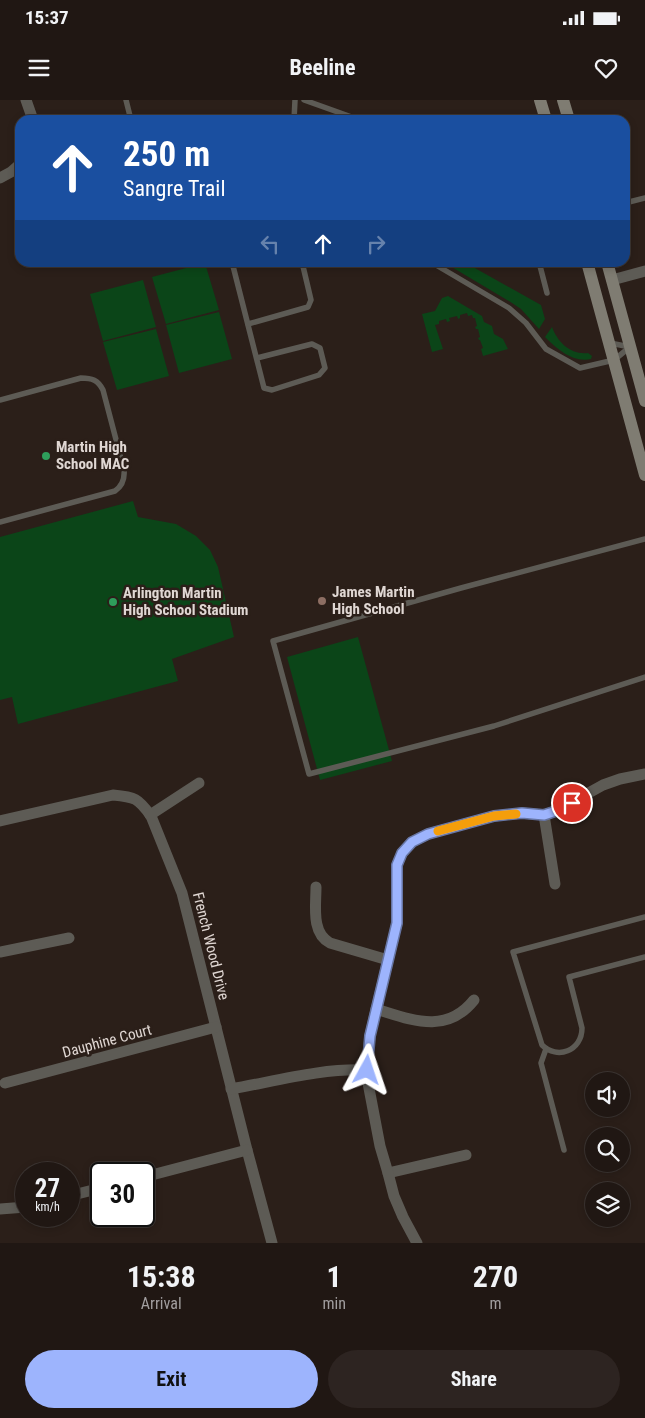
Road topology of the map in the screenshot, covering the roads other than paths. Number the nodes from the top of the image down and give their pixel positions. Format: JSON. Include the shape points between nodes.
{"nodes":[{"id":1,"x":26,"y":100,"type":"edge"},
{"id":2,"x":126,"y":100,"type":"edge"},
{"id":3,"x":294,"y":100,"type":"edge"},
{"id":4,"x":304,"y":100,"type":"edge"},
{"id":5,"x":541,"y":103,"type":"edge"},
{"id":6,"x":31,"y":115,"type":"edge"},
{"id":7,"x":130,"y":115,"type":"edge"},
{"id":8,"x":294,"y":115,"type":"edge"},
{"id":9,"x":346,"y":115,"type":"edge"},
{"id":10,"x":545,"y":115,"type":"edge"},
{"id":11,"x":15,"y":168,"type":"edge"},
{"id":12,"x":0,"y":178,"type":"edge"},
{"id":13,"x":645,"y":198,"type":"edge"},
{"id":14,"x":630,"y":202,"type":"edge"},
{"id":15,"x":233,"y":267,"type":"edge"},
{"id":16,"x":303,"y":267,"type":"edge"},
{"id":17,"x":439,"y":267,"type":"edge"},
{"id":18,"x":540,"y":267,"type":"edge"},
{"id":19,"x":588,"y":267,"type":"edge"},
{"id":20,"x":608,"y":267,"type":"edge"},
{"id":21,"x":645,"y":271,"type":"edge"},
{"id":22,"x":612,"y":280,"type":"junction"},
{"id":23,"x":547,"y":293,"type":"dead end"},
{"id":24,"x":248,"y":324,"type":"junction"},
{"id":25,"x":609,"y":342,"type":"junction"},
{"id":26,"x":630,"y":347,"type":"junction"},
{"id":27,"x":256,"y":358,"type":"junction"},
{"id":28,"x":614,"y":360,"type":"junction"},
{"id":29,"x":0,"y":400,"type":"edge"},
{"id":30,"x":645,"y":401,"type":"edge"},
{"id":31,"x":645,"y":475,"type":"edge"},
{"id":32,"x":0,"y":522,"type":"edge"},
{"id":33,"x":645,"y":539,"type":"edge"},
{"id":34,"x":645,"y":677,"type":"edge"},
{"id":35,"x":644,"y":777,"type":"edge"},
{"id":36,"x":199,"y":783,"type":"dead end"},
{"id":37,"x":150,"y":815,"type":"junction"},
{"id":38,"x":544,"y":815,"type":"junction"},
{"id":39,"x":0,"y":821,"type":"edge"},
{"id":40,"x":555,"y":884,"type":"dead end"},
{"id":41,"x":316,"y":887,"type":"dead end"},
{"id":42,"x":645,"y":917,"type":"edge"},
{"id":43,"x":69,"y":938,"type":"dead end"},
{"id":44,"x":0,"y":952,"type":"edge"},
{"id":45,"x":645,"y":957,"type":"edge"},
{"id":46,"x":388,"y":960,"type":"junction"},
{"id":47,"x":474,"y":1000,"type":"dead end"},
{"id":48,"x":376,"y":1009,"type":"junction"},
{"id":49,"x":216,"y":1028,"type":"junction"},
{"id":50,"x":546,"y":1050,"type":"junction"},
{"id":51,"x":367,"y":1070,"type":"junction"},
{"id":52,"x":5,"y":1083,"type":"dead end"},
{"id":53,"x":231,"y":1089,"type":"junction"},
{"id":54,"x":247,"y":1150,"type":"junction"},
{"id":55,"x":564,"y":1150,"type":"dead end"},
{"id":56,"x":466,"y":1155,"type":"dead end"},
{"id":57,"x":388,"y":1173,"type":"junction"},
{"id":58,"x":155,"y":1174,"type":"edge"},
{"id":59,"x":15,"y":1208,"type":"edge"},
{"id":60,"x":0,"y":1209,"type":"edge"},
{"id":61,"x":272,"y":1243,"type":"edge"},
{"id":62,"x":417,"y":1243,"type":"edge"}],
"edges":[{"from":1,"to":6,"type":"street"},
{"from":2,"to":7,"type":"lane"},
{"from":3,"to":8,"type":"lane"},
{"from":4,"to":9,"type":"lane"},
{"from":5,"to":10,"type":"main road"},
{"from":11,"to":12,"type":"street"},
{"from":13,"to":14,"type":"lane"},
{"from":15,"to":24,"type":"lane"},
{"from":16,"to":24,"type":"lane","via":[[311,300],[308,307]]},
{"from":17,"to":28,"type":"lane","via":[[509,308],[526,323],[546,349],[580,368]]},
{"from":18,"to":23,"type":"lane"},
{"from":19,"to":25,"type":"main road"},
{"from":20,"to":22,"type":"main road"},
{"from":21,"to":22,"type":"street"},
{"from":22,"to":26,"type":"main road"},
{"from":24,"to":27,"type":"lane"},
{"from":25,"to":26,"type":"lane"},
{"from":25,"to":28,"type":"main road"},
{"from":26,"to":28,"type":"lane"},
{"from":26,"to":30,"type":"main road"},
{"from":27,"to":27,"type":"lane","via":[[264,388],[272,390],[319,375],[325,368],[320,348],[312,344]]},
{"from":28,"to":31,"type":"main road"},
{"from":29,"to":32,"type":"lane","via":[[81,378],[96,381],[103,390],[125,476],[114,491]]},
{"from":33,"to":34,"type":"lane","via":[[273,641],[309,774],[494,726]]},
{"from":35,"to":38,"type":"street","via":[[620,779]]},
{"from":36,"to":37,"type":"street"},
{"from":37,"to":39,"type":"street","name":"French Wood Drive","via":[[132,796],[113,795]]},
{"from":37,"to":49,"type":"street","name":"French Wood Drive","via":[[182,893]]},
{"from":38,"to":40,"type":"street"},
{"from":38,"to":46,"type":"street","via":[[494,816],[428,834],[412,842],[397,865],[397,923]]},
{"from":41,"to":46,"type":"street","via":[[320,935],[330,944]]},
{"from":42,"to":50,"type":"lane","via":[[512,952],[537,1032]]},
{"from":43,"to":44,"type":"street"},
{"from":45,"to":50,"type":"lane","via":[[569,977],[582,1036],[572,1049]]},
{"from":46,"to":48,"type":"street"},
{"from":47,"to":48,"type":"street","via":[[461,1014],[439,1022],[413,1020]]},
{"from":48,"to":51,"type":"street"},
{"from":49,"to":52,"type":"street","name":"Dauphine Court"},
{"from":49,"to":53,"type":"street","name":"French Wood Drive"},
{"from":50,"to":55,"type":"lane","via":[[541,1063]]},
{"from":51,"to":53,"type":"street","via":[[326,1071]]},
{"from":51,"to":57,"type":"street"},
{"from":53,"to":54,"type":"street","name":"French Wood Drive"},
{"from":54,"to":58,"type":"street"},
{"from":54,"to":61,"type":"street","name":"French Wood Drive"},
{"from":56,"to":57,"type":"street"},
{"from":57,"to":62,"type":"street","via":[[394,1196]]},
{"from":59,"to":60,"type":"street"}]}
